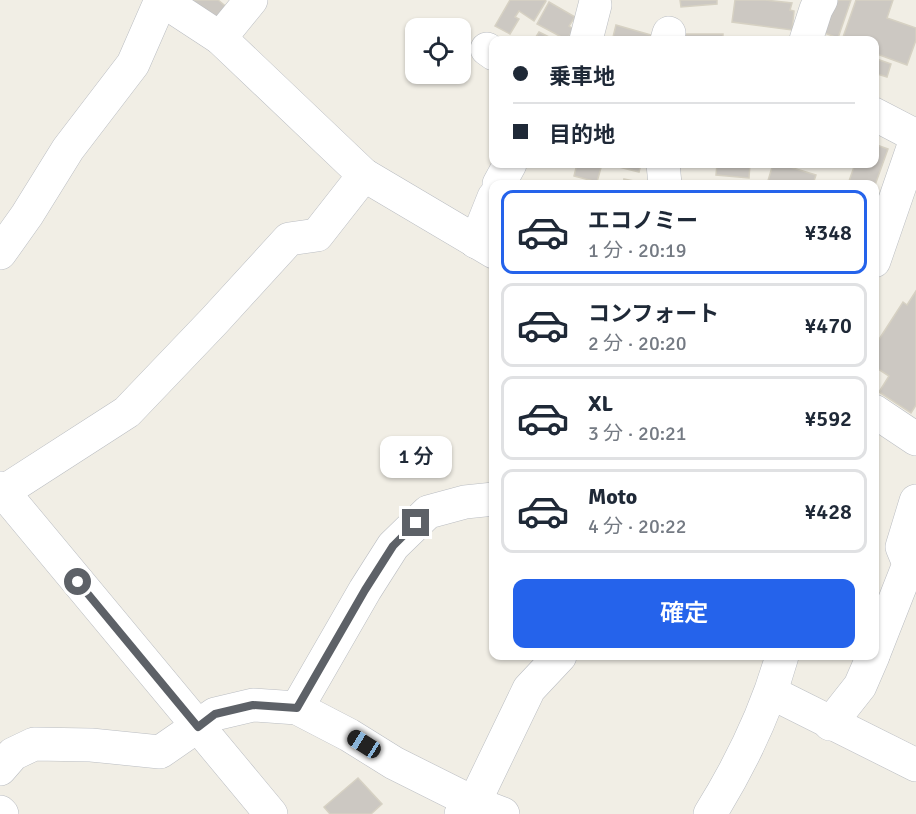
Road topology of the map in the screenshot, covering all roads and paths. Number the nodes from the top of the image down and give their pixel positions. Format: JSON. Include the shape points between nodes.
{"nodes":[{"id":1,"x":161,"y":0,"type":"edge"},
{"id":2,"x":251,"y":0,"type":"edge"},
{"id":3,"x":821,"y":0,"type":"edge"},
{"id":4,"x":595,"y":4,"type":"dead end"},
{"id":5,"x":587,"y":36,"type":"edge"},
{"id":6,"x":807,"y":36,"type":"edge"},
{"id":7,"x":220,"y":38,"type":"junction"},
{"id":8,"x":879,"y":117,"type":"edge"},
{"id":9,"x":916,"y":138,"type":"edge"},
{"id":10,"x":364,"y":176,"type":"junction"},
{"id":11,"x":489,"y":225,"type":"edge"},
{"id":12,"x":879,"y":246,"type":"edge"},
{"id":13,"x":485,"y":247,"type":"edge"},
{"id":14,"x":0,"y":253,"type":"edge"},
{"id":15,"x":879,"y":414,"type":"edge"},
{"id":16,"x":916,"y":438,"type":"edge"},
{"id":17,"x":2,"y":490,"type":"edge"},
{"id":18,"x":489,"y":500,"type":"edge"},
{"id":19,"x":916,"y":501,"type":"edge"},
{"id":20,"x":912,"y":565,"type":"edge"},
{"id":21,"x":879,"y":642,"type":"edge"},
{"id":22,"x":556,"y":660,"type":"edge"},
{"id":23,"x":781,"y":660,"type":"edge"},
{"id":24,"x":871,"y":660,"type":"edge"},
{"id":25,"x":772,"y":693,"type":"junction"},
{"id":26,"x":297,"y":708,"type":"junction"},
{"id":27,"x":830,"y":724,"type":"junction"},
{"id":28,"x":198,"y":727,"type":"junction"},
{"id":29,"x":916,"y":765,"type":"edge"},
{"id":30,"x":0,"y":769,"type":"edge"},
{"id":31,"x":479,"y":810,"type":"edge"},
{"id":32,"x":271,"y":814,"type":"edge"},
{"id":33,"x":710,"y":814,"type":"edge"}],
"edges":[{"from":1,"to":7,"type":"street"},
{"from":1,"to":14,"type":"street","via":[[133,64],[68,149]]},
{"from":2,"to":7,"type":"street"},
{"from":3,"to":6,"type":"street"},
{"from":4,"to":5,"type":"street"},
{"from":7,"to":10,"type":"street"},
{"from":8,"to":9,"type":"street"},
{"from":9,"to":12,"type":"street"},
{"from":10,"to":13,"type":"street"},
{"from":10,"to":17,"type":"street","via":[[317,235],[289,239],[127,411]]},
{"from":11,"to":13,"type":"street"},
{"from":15,"to":16,"type":"street"},
{"from":17,"to":28,"type":"street"},
{"from":18,"to":26,"type":"street","via":[[428,512],[393,546]]},
{"from":19,"to":20,"type":"street","via":[[902,548]]},
{"from":20,"to":21,"type":"street"},
{"from":22,"to":31,"type":"street","via":[[529,689]]},
{"from":23,"to":25,"type":"street"},
{"from":24,"to":27,"type":"street","via":[[860,686]]},
{"from":25,"to":27,"type":"street"},
{"from":25,"to":33,"type":"street","via":[[743,758]]},
{"from":26,"to":28,"type":"street","via":[[253,705],[215,714]]},
{"from":26,"to":31,"type":"street"},
{"from":27,"to":29,"type":"street"},
{"from":28,"to":30,"type":"street","via":[[160,752],[34,744],[13,754]]},
{"from":28,"to":32,"type":"street"}]}
